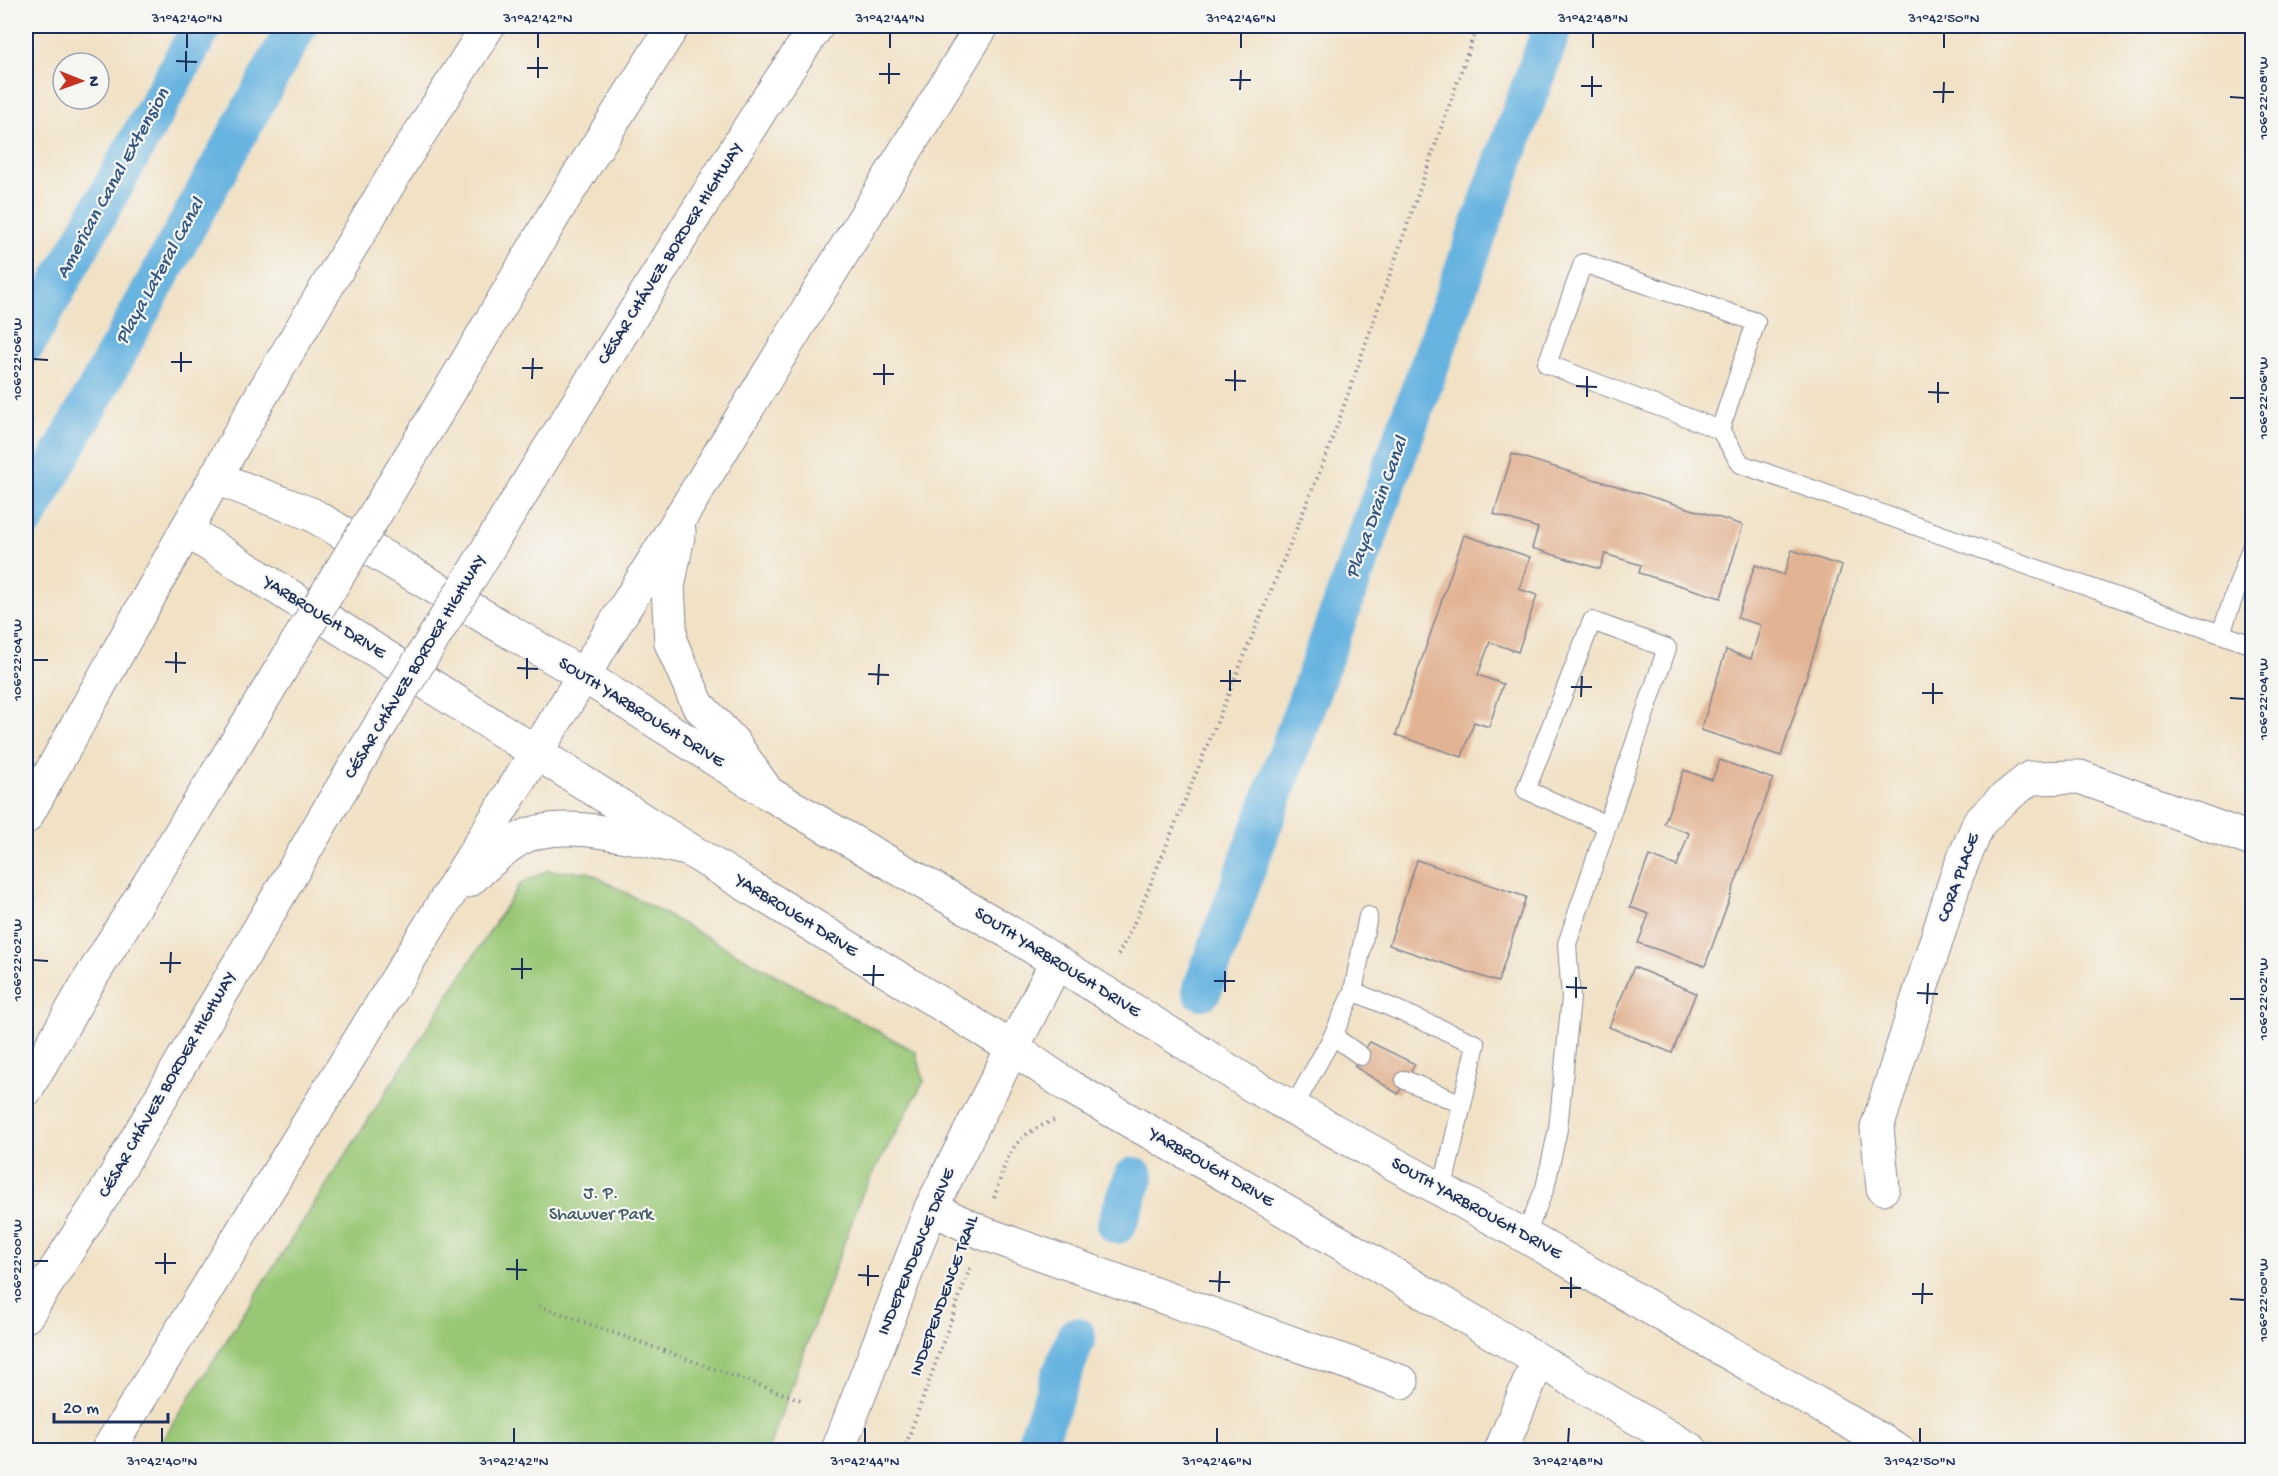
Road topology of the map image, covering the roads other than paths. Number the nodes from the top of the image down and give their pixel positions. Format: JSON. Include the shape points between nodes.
{"nodes":[{"id":1,"x":488,"y":26,"type":"edge"},
{"id":2,"x":673,"y":26,"type":"edge"},
{"id":3,"x":818,"y":26,"type":"edge"},
{"id":4,"x":982,"y":26,"type":"edge"},
{"id":5,"x":1720,"y":430,"type":"junction"},
{"id":6,"x":216,"y":478,"type":"junction"},
{"id":7,"x":684,"y":509,"type":"junction"},
{"id":8,"x":186,"y":530,"type":"junction"},
{"id":9,"x":2253,"y":545,"type":"edge"},
{"id":10,"x":2221,"y":633,"type":"junction"},
{"id":11,"x":2253,"y":645,"type":"edge"},
{"id":12,"x":583,"y":675,"type":"junction"},
{"id":13,"x":536,"y":753,"type":"junction"},
{"id":14,"x":768,"y":793,"type":"junction"},
{"id":15,"x":26,"y":817,"type":"edge"},
{"id":16,"x":1607,"y":825,"type":"junction"},
{"id":17,"x":2253,"y":840,"type":"edge"},
{"id":18,"x":687,"y":849,"type":"junction"},
{"id":19,"x":450,"y":895,"type":"junction"},
{"id":20,"x":1368,"y":916,"type":"dead end"},
{"id":21,"x":1056,"y":963,"type":"junction"},
{"id":22,"x":1353,"y":991,"type":"junction"},
{"id":23,"x":1333,"y":1036,"type":"junction"},
{"id":24,"x":1014,"y":1048,"type":"junction"},
{"id":25,"x":1361,"y":1056,"type":"dead end"},
{"id":26,"x":1406,"y":1080,"type":"dead end"},
{"id":27,"x":26,"y":1090,"type":"edge"},
{"id":28,"x":1462,"y":1104,"type":"junction"},
{"id":29,"x":1293,"y":1108,"type":"junction"},
{"id":30,"x":1883,"y":1188,"type":"dead end"},
{"id":31,"x":1442,"y":1191,"type":"junction"},
{"id":32,"x":931,"y":1208,"type":"junction"},
{"id":33,"x":1525,"y":1236,"type":"junction"},
{"id":34,"x":26,"y":1316,"type":"edge"},
{"id":35,"x":1538,"y":1360,"type":"junction"},
{"id":36,"x":1402,"y":1382,"type":"dead end"},
{"id":37,"x":108,"y":1450,"type":"edge"},
{"id":38,"x":838,"y":1450,"type":"edge"},
{"id":39,"x":1501,"y":1450,"type":"edge"},
{"id":40,"x":1691,"y":1450,"type":"edge"},
{"id":41,"x":1898,"y":1450,"type":"edge"}],
"edges":[{"from":1,"to":6,"type":"main road","via":[[403,160]]},
{"from":2,"to":27,"type":"main road","bridge":true,"via":[[558,208]]},
{"from":3,"to":34,"type":"main road","name":"CÉSAR CHÁVEZ BORDER HIGHWAY","bridge":true,"via":[[763,106],[531,478],[331,806],[108,1188]]},
{"from":4,"to":7,"type":"main road"},
{"from":5,"to":5,"type":"lane","via":[[1756,322],[1583,263],[1547,364]]},
{"from":5,"to":10,"type":"lane","via":[[1741,464]]},
{"from":6,"to":8,"type":"main road"},
{"from":6,"to":12,"type":"main road","name":"SOUTH YARBROUGH DRIVE","via":[[310,514]]},
{"from":7,"to":12,"type":"main road"},
{"from":7,"to":14,"type":"main road","via":[[668,587],[671,643],[698,705],[733,742]]},
{"from":8,"to":13,"type":"main road","name":"YARBROUGH DRIVE"},
{"from":8,"to":15,"type":"main road"},
{"from":9,"to":10,"type":"lane"},
{"from":10,"to":11,"type":"lane"},
{"from":12,"to":13,"type":"main road"},
{"from":12,"to":14,"type":"main road","name":"SOUTH YARBROUGH DRIVE"},
{"from":13,"to":18,"type":"main road","name":"YARBROUGH DRIVE"},
{"from":13,"to":19,"type":"main road"},
{"from":14,"to":21,"type":"main road","name":"SOUTH YARBROUGH DRIVE"},
{"from":16,"to":16,"type":"lane","via":[[1667,648],[1592,621],[1526,790]]},
{"from":16,"to":33,"type":"lane","via":[[1567,944],[1571,998],[1558,1129],[1545,1188]]},
{"from":17,"to":30,"type":"main road","name":"CORA PLACE","via":[[2080,777],[2030,778],[2001,801],[1979,823],[1957,875],[1877,1128]]},
{"from":18,"to":19,"type":"main road","via":[[587,828],[550,830],[519,839]]},
{"from":18,"to":24,"type":"main road","name":"YARBROUGH DRIVE"},
{"from":19,"to":37,"type":"main road"},
{"from":20,"to":22,"type":"lane"},
{"from":21,"to":24,"type":"main road","name":"INDEPENDENCE DRIVE"},
{"from":21,"to":29,"type":"main road","name":"SOUTH YARBROUGH DRIVE"},
{"from":22,"to":23,"type":"lane"},
{"from":22,"to":28,"type":"lane","via":[[1476,1044]]},
{"from":23,"to":25,"type":"lane"},
{"from":23,"to":29,"type":"lane"},
{"from":24,"to":32,"type":"main road","name":"INDEPENDENCE DRIVE"},
{"from":24,"to":35,"type":"main road","name":"YARBROUGH DRIVE","via":[[1070,1087]]},
{"from":26,"to":28,"type":"lane"},
{"from":28,"to":31,"type":"lane"},
{"from":29,"to":31,"type":"main road","name":"SOUTH YARBROUGH DRIVE"},
{"from":31,"to":33,"type":"main road","name":"SOUTH YARBROUGH DRIVE"},
{"from":32,"to":36,"type":"main road","via":[[983,1233]]},
{"from":32,"to":38,"type":"main road","name":"INDEPENDENCE DRIVE"},
{"from":33,"to":41,"type":"main road","name":"SOUTH YARBROUGH DRIVE"},
{"from":35,"to":39,"type":"main road"},
{"from":35,"to":40,"type":"main road"}]}
